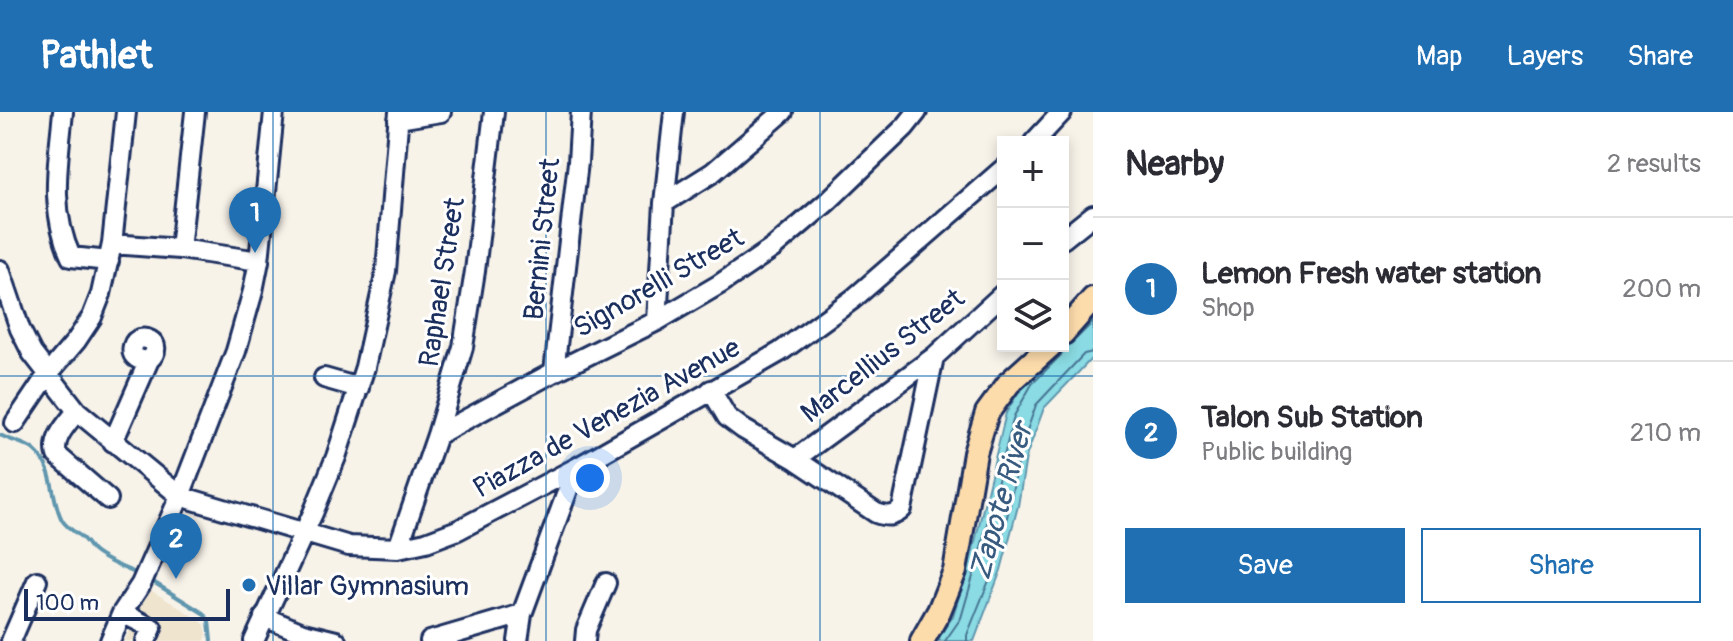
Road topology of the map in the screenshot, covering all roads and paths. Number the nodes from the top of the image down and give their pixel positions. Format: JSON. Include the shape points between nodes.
{"nodes":[{"id":1,"x":63,"y":112,"type":"edge"},
{"id":2,"x":126,"y":112,"type":"edge"},
{"id":3,"x":195,"y":112,"type":"edge"},
{"id":4,"x":274,"y":112,"type":"edge"},
{"id":5,"x":441,"y":112,"type":"edge"},
{"id":6,"x":494,"y":112,"type":"edge"},
{"id":7,"x":581,"y":112,"type":"edge"},
{"id":8,"x":674,"y":112,"type":"edge"},
{"id":9,"x":783,"y":112,"type":"edge"},
{"id":10,"x":917,"y":112,"type":"edge"},
{"id":11,"x":1062,"y":112,"type":"edge"},
{"id":12,"x":399,"y":115,"type":"edge"},
{"id":13,"x":1041,"y":136,"type":"edge"},
{"id":14,"x":997,"y":174,"type":"edge"},
{"id":15,"x":664,"y":203,"type":"junction"},
{"id":16,"x":1093,"y":215,"type":"edge"},
{"id":17,"x":1069,"y":234,"type":"edge"},
{"id":18,"x":180,"y":249,"type":"junction"},
{"id":19,"x":110,"y":253,"type":"junction"},
{"id":20,"x":259,"y":261,"type":"junction"},
{"id":21,"x":0,"y":270,"type":"edge"},
{"id":22,"x":997,"y":299,"type":"edge"},
{"id":23,"x":1093,"y":299,"type":"edge"},
{"id":24,"x":5,"y":306,"type":"edge"},
{"id":25,"x":657,"y":321,"type":"junction"},
{"id":26,"x":1069,"y":326,"type":"edge"},
{"id":27,"x":1043,"y":352,"type":"edge"},
{"id":28,"x":934,"y":357,"type":"junction"},
{"id":29,"x":149,"y":360,"type":"dead end"},
{"id":30,"x":554,"y":372,"type":"junction"},
{"id":31,"x":48,"y":374,"type":"junction"},
{"id":32,"x":324,"y":378,"type":"dead end"},
{"id":33,"x":359,"y":388,"type":"junction"},
{"id":34,"x":711,"y":390,"type":"junction"},
{"id":35,"x":77,"y":411,"type":"junction"},
{"id":36,"x":15,"y":423,"type":"dead end"},
{"id":37,"x":437,"y":435,"type":"junction"},
{"id":38,"x":113,"y":442,"type":"junction"},
{"id":39,"x":795,"y":459,"type":"junction"},
{"id":40,"x":576,"y":468,"type":"junction"},
{"id":41,"x":180,"y":496,"type":"junction"},
{"id":42,"x":108,"y":499,"type":"dead end"},
{"id":43,"x":304,"y":534,"type":"junction"},
{"id":44,"x":398,"y":548,"type":"junction"},
{"id":45,"x":37,"y":581,"type":"dead end"},
{"id":46,"x":606,"y":583,"type":"dead end"},
{"id":47,"x":122,"y":613,"type":"junction"},
{"id":48,"x":522,"y":614,"type":"junction"},
{"id":49,"x":264,"y":617,"type":"junction"},
{"id":50,"x":11,"y":641,"type":"edge"},
{"id":51,"x":110,"y":641,"type":"edge"},
{"id":52,"x":146,"y":641,"type":"edge"},
{"id":53,"x":254,"y":641,"type":"edge"},
{"id":54,"x":336,"y":641,"type":"edge"},
{"id":55,"x":430,"y":641,"type":"edge"},
{"id":56,"x":518,"y":641,"type":"edge"},
{"id":57,"x":585,"y":641,"type":"edge"},
{"id":58,"x":922,"y":641,"type":"edge"}],
"edges":[{"from":1,"to":19,"type":"street","via":[[56,211],[63,239],[71,257]]},
{"from":2,"to":19,"type":"street"},
{"from":3,"to":18,"type":"street"},
{"from":4,"to":20,"type":"street"},
{"from":5,"to":12,"type":"street"},
{"from":6,"to":37,"type":"street","name":"Raphael Street","via":[[463,347]]},
{"from":7,"to":30,"type":"street","name":"Bernini Street"},
{"from":8,"to":15,"type":"street"},
{"from":9,"to":15,"type":"street","via":[[712,173]]},
{"from":10,"to":25,"type":"street","name":"Signorelli Street","via":[[773,248]]},
{"from":11,"to":13,"type":"street"},
{"from":12,"to":33,"type":"street","via":[[386,271]]},
{"from":14,"to":34,"type":"street","name":"Piazza de Venezia Avenue","via":[[853,299],[780,352]]},
{"from":15,"to":25,"type":"street"},
{"from":16,"to":17,"type":"street"},
{"from":18,"to":19,"type":"street"},
{"from":18,"to":20,"type":"street"},
{"from":19,"to":31,"type":"street","via":[[92,317]]},
{"from":20,"to":41,"type":"street","via":[[236,351]]},
{"from":21,"to":24,"type":"street"},
{"from":22,"to":28,"type":"street","name":"Marcellius Street"},
{"from":23,"to":26,"type":"main road"},
{"from":24,"to":31,"type":"street"},
{"from":25,"to":30,"type":"street","name":"Signorelli Street"},
{"from":27,"to":58,"type":"main road","via":[[1009,383],[987,413],[955,571]]},
{"from":28,"to":39,"type":"street","name":"Marcellius Street"},
{"from":28,"to":39,"type":"street","via":[[902,509],[896,515],[876,513]]},
{"from":29,"to":38,"type":"street"},
{"from":30,"to":37,"type":"street","name":"Signorelli Street"},
{"from":31,"to":35,"type":"street"},
{"from":31,"to":36,"type":"street"},
{"from":32,"to":33,"type":"street"},
{"from":33,"to":43,"type":"street"},
{"from":34,"to":39,"type":"street","via":[[727,417]]},
{"from":34,"to":40,"type":"street","name":"Piazza de Venezia Avenue"},
{"from":35,"to":38,"type":"street"},
{"from":35,"to":42,"type":"street","via":[[56,441],[57,455]]},
{"from":37,"to":44,"type":"street","name":"Raphael Street"},
{"from":38,"to":41,"type":"street"},
{"from":40,"to":44,"type":"street","name":"Piazza de Venezia Avenue","via":[[458,530]]},
{"from":40,"to":48,"type":"street"},
{"from":41,"to":43,"type":"street","name":"Piazza de Venezia Avenue"},
{"from":41,"to":47,"type":"street"},
{"from":43,"to":44,"type":"street","name":"Piazza de Venezia Avenue","via":[[349,546]]},
{"from":43,"to":49,"type":"street"},
{"from":45,"to":50,"type":"street"},
{"from":46,"to":57,"type":"street"},
{"from":47,"to":51,"type":"street"},
{"from":47,"to":52,"type":"street","via":[[152,628]]},
{"from":48,"to":55,"type":"street"},
{"from":48,"to":56,"type":"street"},
{"from":49,"to":53,"type":"street"},
{"from":49,"to":54,"type":"street"}]}
